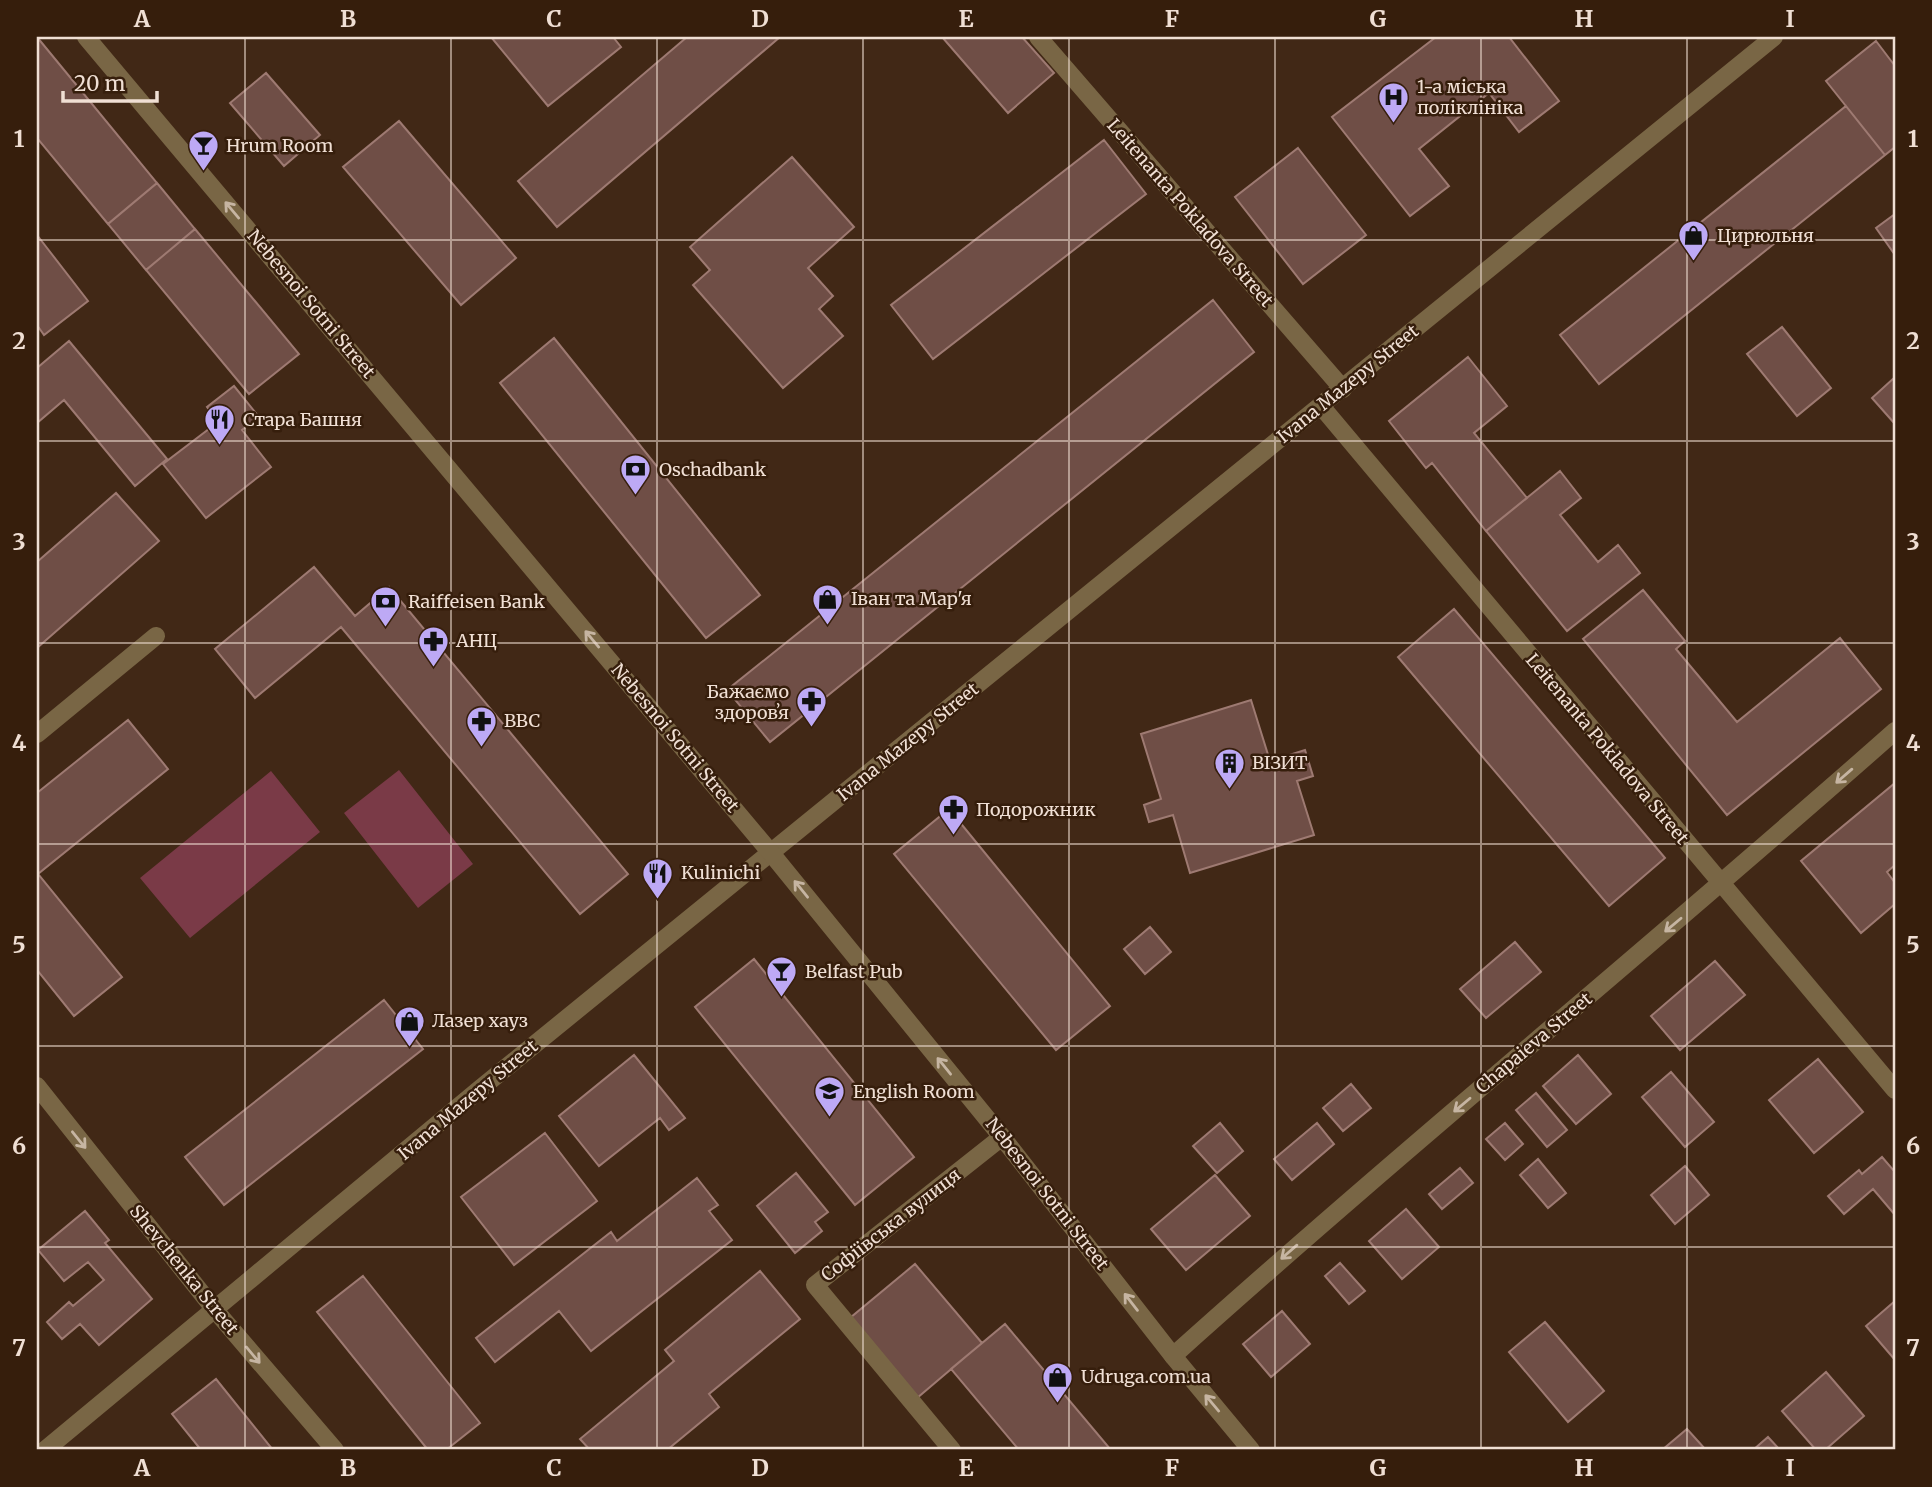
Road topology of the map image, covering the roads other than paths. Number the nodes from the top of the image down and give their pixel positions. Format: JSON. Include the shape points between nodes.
{"nodes":[{"id":1,"x":86,"y":37,"type":"edge"},
{"id":2,"x":1038,"y":37,"type":"edge"},
{"id":3,"x":1774,"y":37,"type":"edge"},
{"id":4,"x":1343,"y":389,"type":"junction"},
{"id":5,"x":1321,"y":406,"type":"junction"},
{"id":6,"x":156,"y":636,"type":"dead end"},
{"id":7,"x":1895,"y":730,"type":"edge"},
{"id":8,"x":37,"y":734,"type":"edge"},
{"id":9,"x":771,"y":853,"type":"junction"},
{"id":10,"x":1720,"y":885,"type":"junction"},
{"id":11,"x":37,"y":1086,"type":"edge"},
{"id":12,"x":1895,"y":1090,"type":"edge"},
{"id":13,"x":1002,"y":1137,"type":"junction"},
{"id":14,"x":215,"y":1310,"type":"junction"},
{"id":15,"x":1173,"y":1356,"type":"junction"},
{"id":16,"x":46,"y":1450,"type":"edge"},
{"id":17,"x":335,"y":1450,"type":"edge"},
{"id":18,"x":952,"y":1450,"type":"edge"},
{"id":19,"x":1251,"y":1450,"type":"edge"}],
"edges":[{"from":9,"to":1,"type":"street","name":"Nebesnoi Sotni Street","one_way":true},
{"from":2,"to":4,"type":"street","name":"Leitenanta Pokladova Street"},
{"from":3,"to":4,"type":"street","name":"Ivana Mazepy Street"},
{"from":4,"to":5,"type":"street","name":"Ivana Mazepy Street"},
{"from":5,"to":9,"type":"street","name":"Ivana Mazepy Street"},
{"from":5,"to":10,"type":"street","name":"Leitenanta Pokladova Street"},
{"from":6,"to":8,"type":"street"},
{"from":7,"to":10,"type":"street","name":"Chapaieva Street","one_way":true},
{"from":13,"to":9,"type":"street","name":"Nebesnoi Sotni Street","one_way":true},
{"from":9,"to":14,"type":"street","name":"Ivana Mazepy Street"},
{"from":10,"to":12,"type":"street","name":"Leitenanta Pokladova Street"},
{"from":10,"to":15,"type":"street","name":"Chapaieva Street","one_way":true},
{"from":11,"to":14,"type":"street","name":"Shevchenka Street","one_way":true},
{"from":15,"to":13,"type":"street","name":"Nebesnoi Sotni Street","one_way":true},
{"from":13,"to":18,"type":"street","name":"Софіївська вулиця","via":[[816,1285]]},
{"from":14,"to":16,"type":"street","name":"Ivana Mazepy Street"},
{"from":14,"to":17,"type":"street","name":"Shevchenka Street","one_way":true},
{"from":19,"to":15,"type":"street","name":"Nebesnoi Sotni Street","one_way":true}]}
